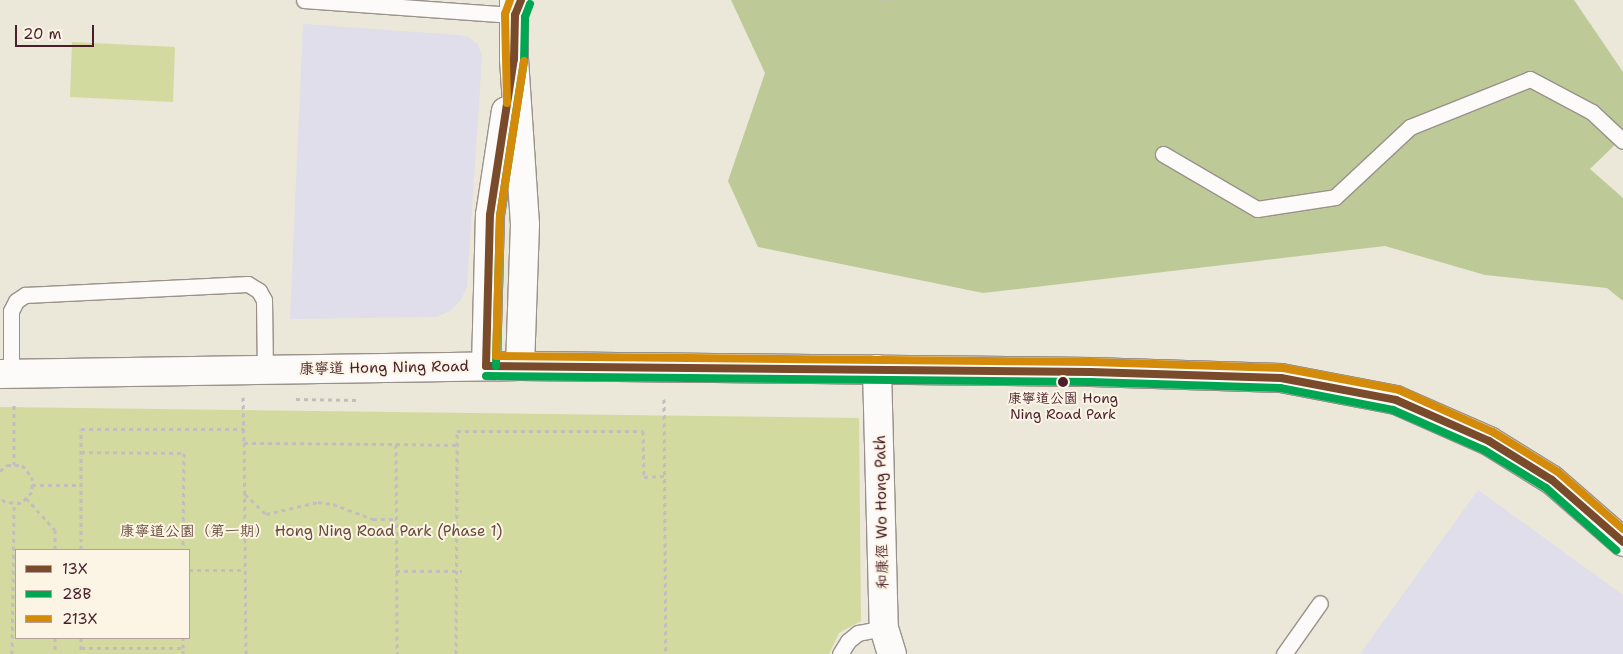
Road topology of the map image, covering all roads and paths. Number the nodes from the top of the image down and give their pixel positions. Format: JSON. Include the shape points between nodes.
{"nodes":[{"id":1,"x":304,"y":0,"type":"edge"},
{"id":2,"x":882,"y":0,"type":"edge"},
{"id":3,"x":890,"y":0,"type":"edge"},
{"id":4,"x":517,"y":5,"type":"edge"},
{"id":5,"x":514,"y":59,"type":"junction"},
{"id":6,"x":1623,"y":141,"type":"edge"},
{"id":7,"x":1162,"y":154,"type":"dead end"},
{"id":8,"x":486,"y":366,"type":"junction"},
{"id":9,"x":520,"y":366,"type":"junction"},
{"id":10,"x":877,"y":369,"type":"junction"},
{"id":11,"x":265,"y":371,"type":"junction"},
{"id":12,"x":5,"y":373,"type":"edge"},
{"id":13,"x":243,"y":397,"type":"dead end"},
{"id":14,"x":664,"y":399,"type":"dead end"},
{"id":15,"x":14,"y":402,"type":"dead end"},
{"id":16,"x":244,"y":429,"type":"junction"},
{"id":17,"x":244,"y":443,"type":"junction"},
{"id":18,"x":396,"y":444,"type":"junction"},
{"id":19,"x":458,"y":445,"type":"junction"},
{"id":20,"x":81,"y":452,"type":"junction"},
{"id":21,"x":14,"y":465,"type":"junction"},
{"id":22,"x":0,"y":471,"type":"edge"},
{"id":23,"x":664,"y":476,"type":"junction"},
{"id":24,"x":32,"y":485,"type":"junction"},
{"id":25,"x":81,"y":485,"type":"junction"},
{"id":26,"x":245,"y":494,"type":"junction"},
{"id":27,"x":0,"y":496,"type":"edge"},
{"id":28,"x":26,"y":498,"type":"junction"},
{"id":29,"x":14,"y":502,"type":"junction"},
{"id":30,"x":396,"y":519,"type":"junction"},
{"id":31,"x":1623,"y":542,"type":"edge"},
{"id":32,"x":55,"y":549,"type":"edge"},
{"id":33,"x":81,"y":549,"type":"edge"},
{"id":34,"x":183,"y":549,"type":"edge"},
{"id":35,"x":190,"y":570,"type":"edge"},
{"id":36,"x":245,"y":570,"type":"junction"},
{"id":37,"x":396,"y":571,"type":"junction"},
{"id":38,"x":460,"y":571,"type":"junction"},
{"id":39,"x":1320,"y":603,"type":"dead end"},
{"id":40,"x":884,"y":628,"type":"junction"},
{"id":41,"x":55,"y":639,"type":"edge"},
{"id":42,"x":81,"y":639,"type":"edge"},
{"id":43,"x":183,"y":639,"type":"edge"},
{"id":44,"x":81,"y":648,"type":"junction"},
{"id":45,"x":183,"y":648,"type":"junction"},
{"id":46,"x":12,"y":654,"type":"edge"},
{"id":47,"x":55,"y":654,"type":"edge"},
{"id":48,"x":81,"y":654,"type":"edge"},
{"id":49,"x":183,"y":654,"type":"edge"},
{"id":50,"x":246,"y":654,"type":"edge"},
{"id":51,"x":397,"y":654,"type":"edge"},
{"id":52,"x":456,"y":654,"type":"edge"},
{"id":53,"x":666,"y":654,"type":"edge"},
{"id":54,"x":840,"y":654,"type":"edge"},
{"id":55,"x":892,"y":654,"type":"edge"},
{"id":56,"x":1284,"y":654,"type":"edge"}],
"edges":[{"from":1,"to":4,"type":"lane"},
{"from":2,"to":3,"type":"path"},
{"from":4,"to":5,"type":"main road"},
{"from":5,"to":8,"type":"main road","via":[[490,215]]},
{"from":5,"to":9,"type":"main road","via":[[524,224]]},
{"from":6,"to":7,"type":"lane","via":[[1592,112],[1530,79],[1410,127],[1335,197],[1257,209]]},
{"from":8,"to":9,"type":"main road","name":"康寧道 Hong Ning Road"},
{"from":8,"to":11,"type":"main road","name":"康寧道 Hong Ning Road"},
{"from":9,"to":10,"type":"main road","name":"康寧道 Hong Ning Road"},
{"from":10,"to":31,"type":"main road","name":"康寧道 Hong Ning Road","via":[[1281,378],[1396,400],[1505,450],[1552,480]]},
{"from":10,"to":40,"type":"main road","name":"和康徑 Wo Hong Path"},
{"from":11,"to":12,"type":"main road","name":"康寧道 Hong Ning Road"},
{"from":11,"to":12,"type":"lane","via":[[264,300],[259,291],[248,284],[26,296],[16,301],[10,311]]},
{"from":13,"to":16,"type":"path"},
{"from":14,"to":23,"type":"path"},
{"from":15,"to":21,"type":"path"},
{"from":16,"to":17,"type":"path"},
{"from":16,"to":20,"type":"path","via":[[81,430]]},
{"from":17,"to":18,"type":"path"},
{"from":17,"to":26,"type":"path"},
{"from":18,"to":19,"type":"path"},
{"from":18,"to":30,"type":"path"},
{"from":19,"to":23,"type":"path","via":[[458,431],[644,431],[644,477]]},
{"from":19,"to":38,"type":"path"},
{"from":20,"to":25,"type":"path"},
{"from":20,"to":34,"type":"path","via":[[184,453]]},
{"from":21,"to":22,"type":"path","via":[[7,465]]},
{"from":21,"to":24,"type":"path","via":[[22,465],[32,477]]},
{"from":23,"to":53,"type":"path"},
{"from":24,"to":25,"type":"path"},
{"from":24,"to":28,"type":"path","via":[[32,492]]},
{"from":25,"to":33,"type":"path"},
{"from":26,"to":30,"type":"path","via":[[266,514],[318,502],[333,504],[373,519]]},
{"from":26,"to":36,"type":"path"},
{"from":27,"to":29,"type":"path","via":[[6,502]]},
{"from":28,"to":29,"type":"path","via":[[21,503]]},
{"from":28,"to":32,"type":"path","via":[[55,530]]},
{"from":29,"to":46,"type":"path"},
{"from":30,"to":37,"type":"path"},
{"from":35,"to":36,"type":"path"},
{"from":36,"to":50,"type":"path"},
{"from":37,"to":38,"type":"path"},
{"from":37,"to":51,"type":"path"},
{"from":38,"to":52,"type":"path"},
{"from":39,"to":56,"type":"lane"},
{"from":40,"to":54,"type":"lane","via":[[858,633]]},
{"from":40,"to":55,"type":"main road","name":"和康徑 Wo Hong Path"},
{"from":41,"to":47,"type":"path"},
{"from":42,"to":44,"type":"path"},
{"from":43,"to":45,"type":"path"},
{"from":44,"to":45,"type":"path"},
{"from":44,"to":48,"type":"path"},
{"from":45,"to":49,"type":"path"}]}
